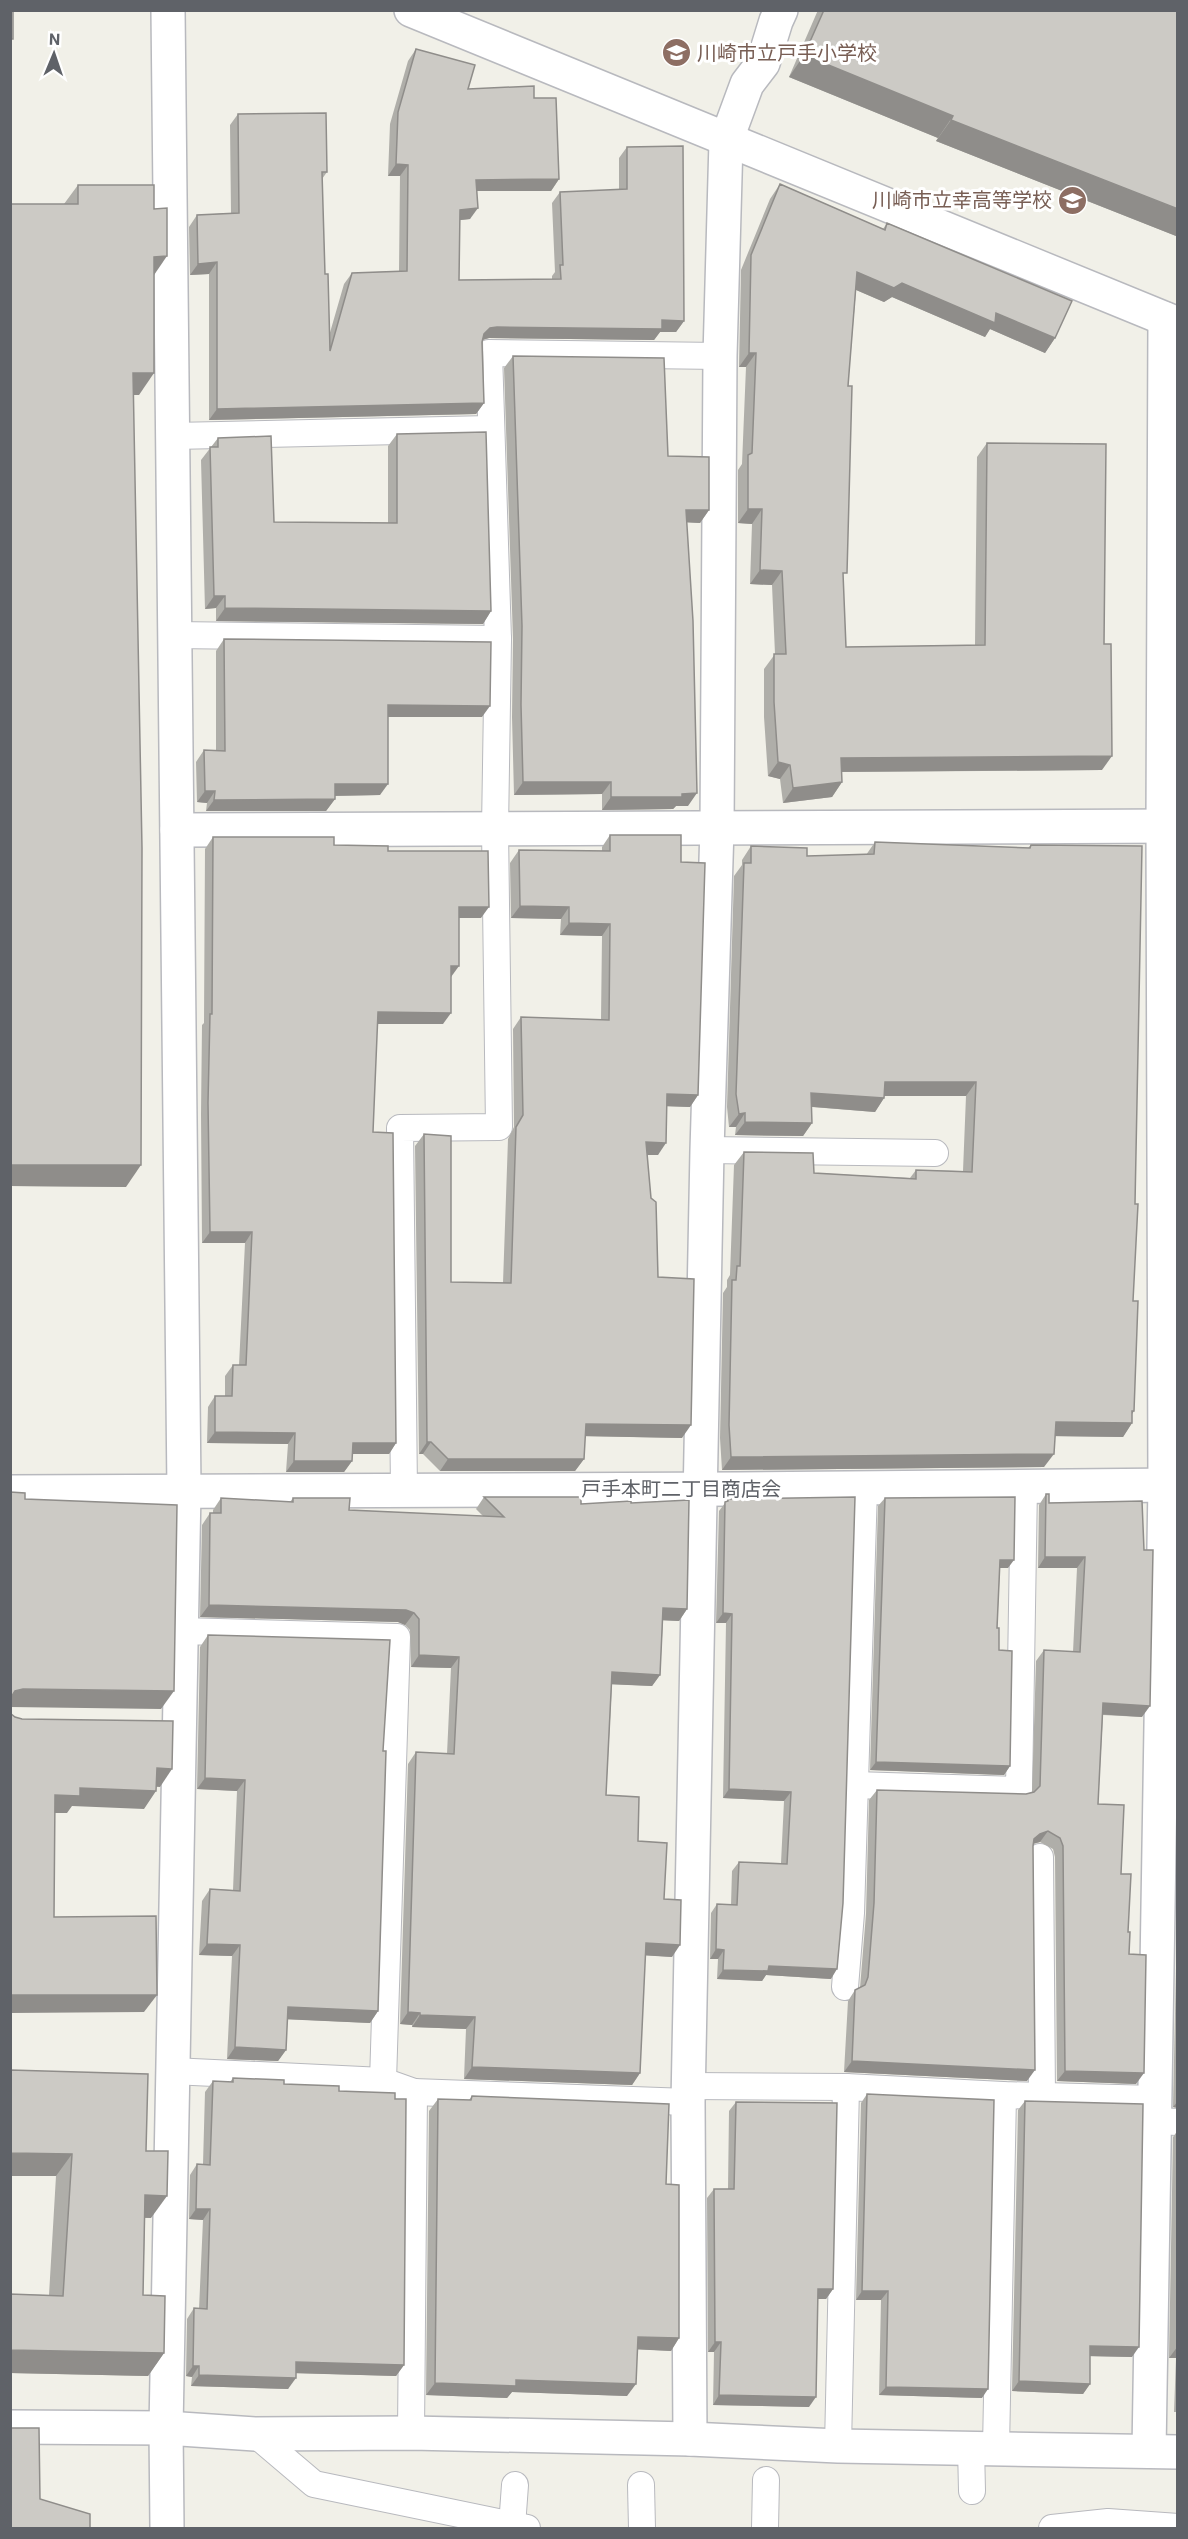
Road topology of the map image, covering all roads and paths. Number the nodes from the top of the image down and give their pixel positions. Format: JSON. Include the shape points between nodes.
{"nodes":[{"id":1,"x":168,"y":10,"type":"edge"},
{"id":2,"x":411,"y":10,"type":"edge"},
{"id":3,"x":781,"y":10,"type":"edge"},
{"id":4,"x":726,"y":141,"type":"junction"},
{"id":5,"x":1171,"y":321,"type":"edge"},
{"id":6,"x":720,"y":356,"type":"junction"},
{"id":7,"x":490,"y":429,"type":"junction"},
{"id":8,"x":173,"y":436,"type":"junction"},
{"id":9,"x":173,"y":634,"type":"junction"},
{"id":10,"x":498,"y":639,"type":"junction"},
{"id":11,"x":1170,"y":826,"type":"edge"},
{"id":12,"x":717,"y":828,"type":"junction"},
{"id":13,"x":495,"y":829,"type":"junction"},
{"id":14,"x":177,"y":830,"type":"junction"},
{"id":15,"x":706,"y":1150,"type":"junction"},
{"id":16,"x":935,"y":1153,"type":"dead end"},
{"id":17,"x":1171,"y":1485,"type":"edge"},
{"id":18,"x":1024,"y":1486,"type":"junction"},
{"id":19,"x":864,"y":1488,"type":"junction"},
{"id":20,"x":184,"y":1490,"type":"junction"},
{"id":21,"x":701,"y":1490,"type":"junction"},
{"id":22,"x":10,"y":1491,"type":"edge"},
{"id":23,"x":404,"y":1491,"type":"junction"},
{"id":24,"x":180,"y":1631,"type":"junction"},
{"id":25,"x":1169,"y":1725,"type":"edge"},
{"id":26,"x":854,"y":1785,"type":"junction"},
{"id":27,"x":1040,"y":1857,"type":"dead end"},
{"id":28,"x":845,"y":1987,"type":"dead end"},
{"id":29,"x":172,"y":2071,"type":"junction"},
{"id":30,"x":383,"y":2081,"type":"junction"},
{"id":31,"x":846,"y":2087,"type":"junction"},
{"id":32,"x":414,"y":2092,"type":"junction"},
{"id":33,"x":688,"y":2094,"type":"junction"},
{"id":34,"x":1002,"y":2095,"type":"junction"},
{"id":35,"x":1042,"y":2097,"type":"junction"},
{"id":36,"x":1162,"y":2114,"type":"edge"},
{"id":37,"x":10,"y":2427,"type":"edge"},
{"id":38,"x":166,"y":2428,"type":"junction"},
{"id":39,"x":411,"y":2433,"type":"junction"},
{"id":40,"x":255,"y":2434,"type":"junction"},
{"id":41,"x":690,"y":2439,"type":"junction"},
{"id":42,"x":838,"y":2446,"type":"junction"},
{"id":43,"x":983,"y":2447,"type":"junction"},
{"id":44,"x":1163,"y":2451,"type":"edge"},
{"id":45,"x":766,"y":2480,"type":"dead end"},
{"id":46,"x":515,"y":2485,"type":"dead end"},
{"id":47,"x":641,"y":2485,"type":"dead end"},
{"id":48,"x":972,"y":2490,"type":"dead end"},
{"id":49,"x":1109,"y":2518,"type":"edge"},
{"id":50,"x":1172,"y":2522,"type":"edge"},
{"id":51,"x":519,"y":2527,"type":"edge"},
{"id":52,"x":167,"y":2529,"type":"edge"},
{"id":53,"x":642,"y":2529,"type":"edge"},
{"id":54,"x":765,"y":2529,"type":"edge"},
{"id":55,"x":1052,"y":2529,"type":"edge"}],
"edges":[{"from":1,"to":8,"type":"street"},
{"from":2,"to":4,"type":"street"},
{"from":3,"to":4,"type":"street","via":[[763,63],[747,84]]},
{"from":4,"to":5,"type":"street"},
{"from":4,"to":6,"type":"street"},
{"from":5,"to":11,"type":"street"},
{"from":6,"to":7,"type":"lane","via":[[489,353]]},
{"from":6,"to":12,"type":"street"},
{"from":7,"to":8,"type":"lane"},
{"from":7,"to":10,"type":"lane"},
{"from":8,"to":9,"type":"street"},
{"from":9,"to":10,"type":"lane"},
{"from":9,"to":14,"type":"street"},
{"from":10,"to":13,"type":"lane"},
{"from":11,"to":12,"type":"street"},
{"from":11,"to":17,"type":"street"},
{"from":12,"to":13,"type":"street"},
{"from":12,"to":15,"type":"street"},
{"from":13,"to":14,"type":"street"},
{"from":13,"to":23,"type":"lane","via":[[499,1127],[400,1128]]},
{"from":14,"to":20,"type":"street"},
{"from":15,"to":16,"type":"lane"},
{"from":15,"to":21,"type":"street"},
{"from":17,"to":18,"type":"street","name":"戸手本町二丁目商店会"},
{"from":17,"to":25,"type":"street"},
{"from":18,"to":19,"type":"street","name":"戸手本町二丁目商店会"},
{"from":18,"to":26,"type":"lane","via":[[1019,1790]]},
{"from":19,"to":21,"type":"street","name":"戸手本町二丁目商店会"},
{"from":19,"to":26,"type":"lane"},
{"from":20,"to":22,"type":"street","name":"戸手本町二丁目商店会"},
{"from":20,"to":23,"type":"street","name":"戸手本町二丁目商店会"},
{"from":20,"to":24,"type":"street"},
{"from":21,"to":23,"type":"street","name":"戸手本町二丁目商店会"},
{"from":21,"to":33,"type":"street"},
{"from":24,"to":29,"type":"street","via":[[167,1724]]},
{"from":24,"to":30,"type":"lane","via":[[398,1637]]},
{"from":25,"to":36,"type":"street"},
{"from":26,"to":28,"type":"lane"},
{"from":27,"to":35,"type":"lane"},
{"from":29,"to":30,"type":"lane"},
{"from":29,"to":38,"type":"street"},
{"from":30,"to":32,"type":"lane"},
{"from":31,"to":33,"type":"lane"},
{"from":31,"to":34,"type":"lane"},
{"from":31,"to":42,"type":"lane"},
{"from":32,"to":33,"type":"lane"},
{"from":32,"to":39,"type":"lane"},
{"from":33,"to":41,"type":"street"},
{"from":34,"to":35,"type":"lane"},
{"from":34,"to":43,"type":"lane"},
{"from":35,"to":36,"type":"lane"},
{"from":36,"to":44,"type":"street"},
{"from":37,"to":38,"type":"street"},
{"from":38,"to":40,"type":"street"},
{"from":38,"to":52,"type":"street"},
{"from":39,"to":40,"type":"street"},
{"from":39,"to":41,"type":"street"},
{"from":40,"to":51,"type":"lane","via":[[314,2484]]},
{"from":41,"to":42,"type":"street"},
{"from":42,"to":43,"type":"street"},
{"from":43,"to":44,"type":"street"},
{"from":43,"to":48,"type":"lane"},
{"from":45,"to":54,"type":"lane"},
{"from":46,"to":51,"type":"lane"},
{"from":47,"to":53,"type":"lane"},
{"from":49,"to":50,"type":"lane"},
{"from":49,"to":55,"type":"lane"}]}
